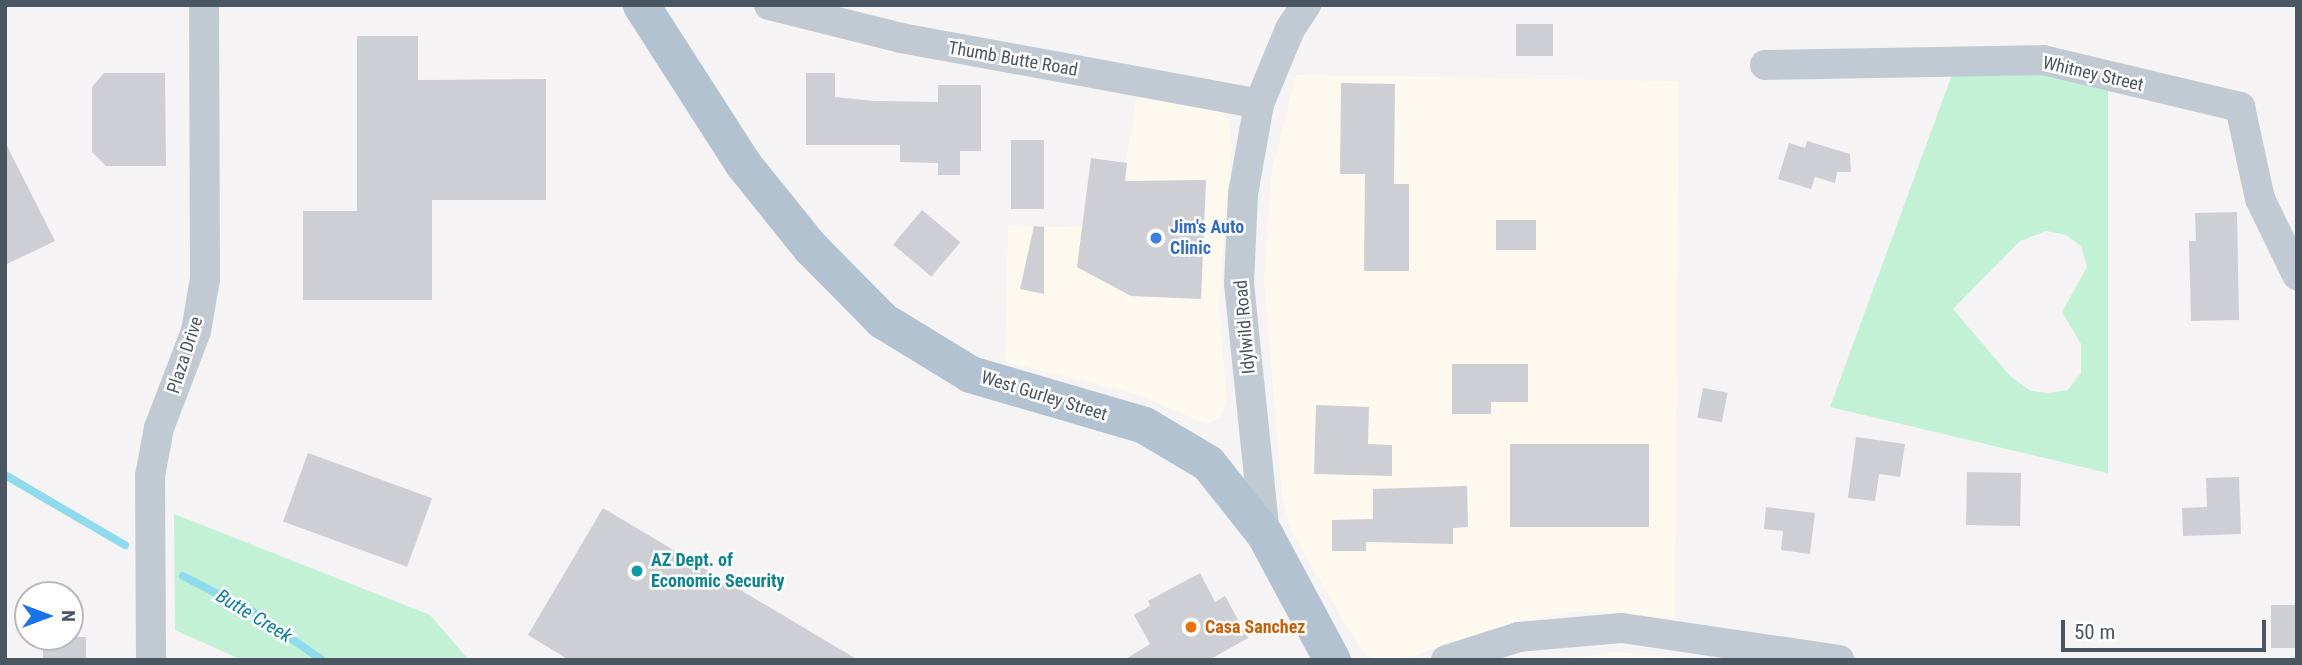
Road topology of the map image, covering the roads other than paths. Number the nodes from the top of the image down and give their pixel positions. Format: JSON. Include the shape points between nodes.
{"nodes":[{"id":1,"x":204,"y":5,"type":"edge"},
{"id":2,"x":641,"y":5,"type":"edge"},
{"id":3,"x":769,"y":5,"type":"edge"},
{"id":4,"x":1306,"y":5,"type":"edge"},
{"id":5,"x":1765,"y":65,"type":"dead end"},
{"id":6,"x":1259,"y":104,"type":"junction"},
{"id":7,"x":2297,"y":275,"type":"edge"},
{"id":8,"x":1265,"y":535,"type":"junction"},
{"id":9,"x":151,"y":660,"type":"edge"},
{"id":10,"x":1332,"y":660,"type":"edge"},
{"id":11,"x":1446,"y":660,"type":"edge"},
{"id":12,"x":1840,"y":660,"type":"edge"}],
"edges":[{"from":1,"to":9,"type":"street","name":"Plaza Drive","via":[[205,279],[197,331],[159,428],[150,476]]},
{"from":2,"to":8,"type":"main road","name":"West Gurley Street","via":[[743,164],[810,247],[883,320],[970,374],[1144,425],[1208,463]]},
{"from":3,"to":6,"type":"street","name":"Thumb Butte Road","via":[[901,38]]},
{"from":4,"to":6,"type":"street","name":"Idylwild Road"},
{"from":5,"to":7,"type":"street","name":"Whitney Street","via":[[2043,60],[2240,107],[2260,199]]},
{"from":6,"to":8,"type":"street","name":"Idylwild Road","via":[[1243,194],[1239,283]]},
{"from":8,"to":10,"type":"main road","name":"West Gurley Street"},
{"from":11,"to":12,"type":"street","via":[[1519,637],[1622,628]]}]}
